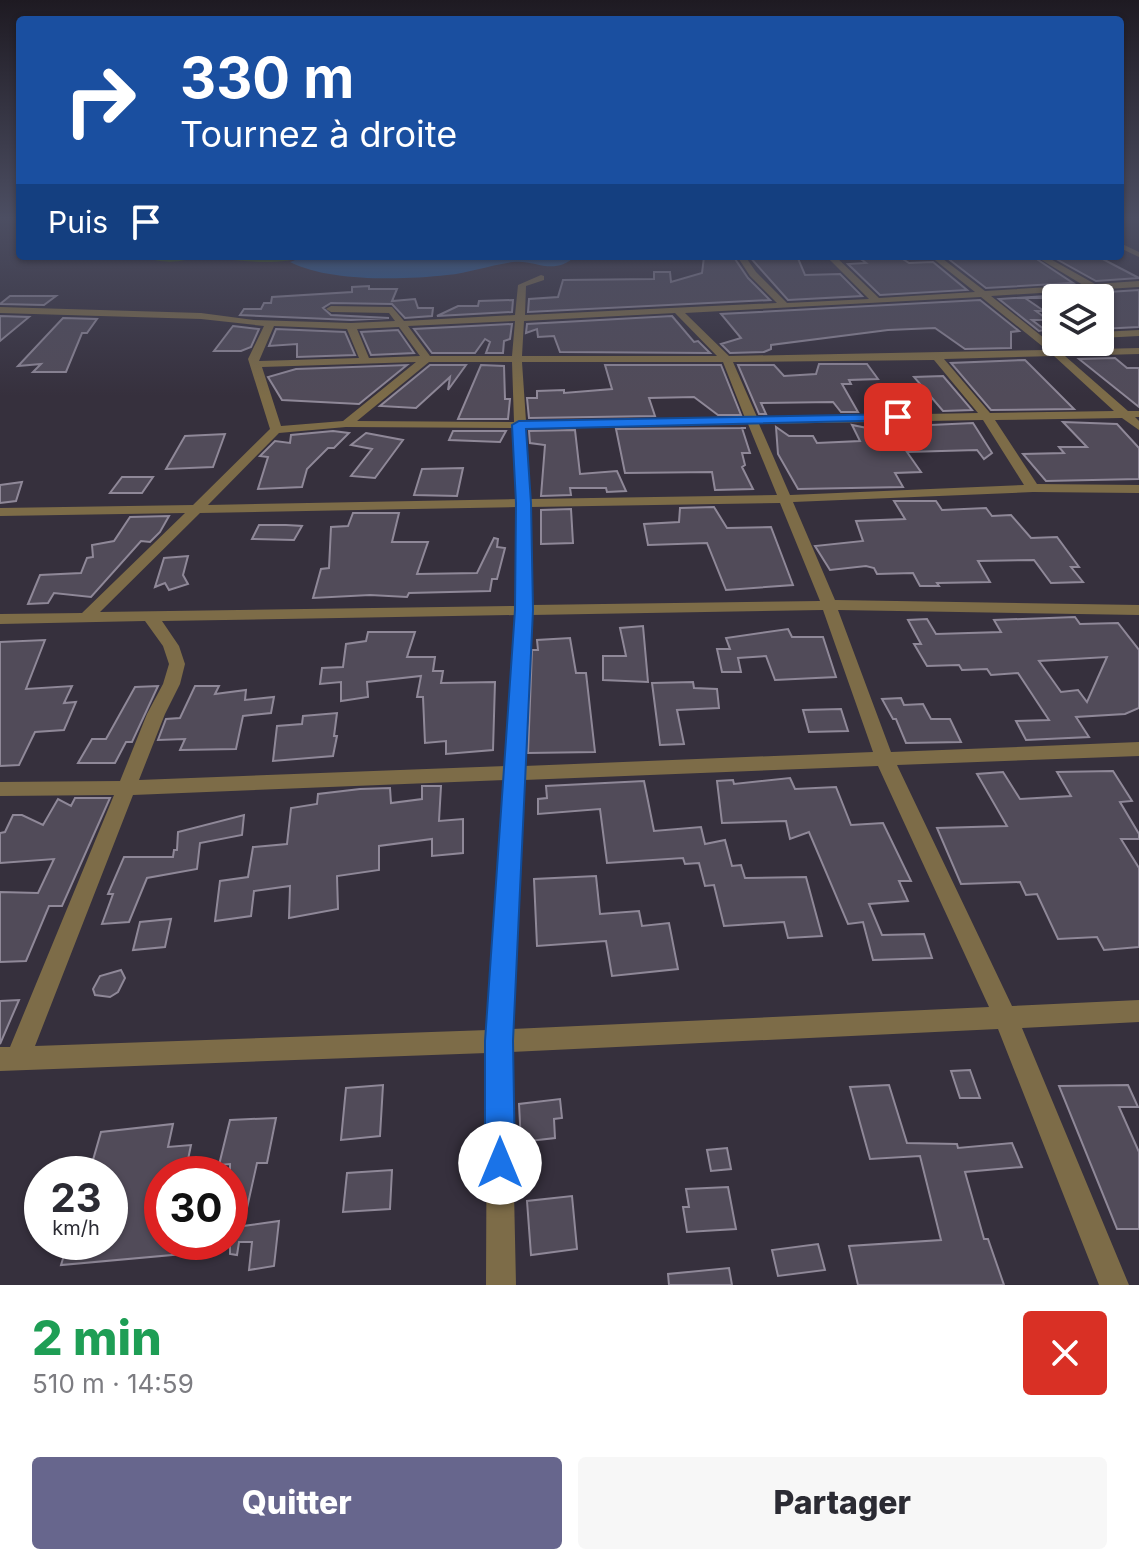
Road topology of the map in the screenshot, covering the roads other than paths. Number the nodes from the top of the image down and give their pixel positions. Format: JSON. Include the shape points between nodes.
{"nodes":[{"id":1,"x":755,"y":276,"type":"edge"},
{"id":2,"x":851,"y":276,"type":"edge"},
{"id":3,"x":961,"y":276,"type":"edge"},
{"id":4,"x":541,"y":278,"type":"dead end"},
{"id":5,"x":1139,"y":284,"type":"edge"},
{"id":6,"x":1114,"y":286,"type":"edge"},
{"id":7,"x":1042,"y":289,"type":"edge"},
{"id":8,"x":983,"y":292,"type":"junction"},
{"id":9,"x":877,"y":301,"type":"junction"},
{"id":10,"x":784,"y":305,"type":"junction"},
{"id":11,"x":331,"y":309,"type":"dead end"},
{"id":12,"x":676,"y":309,"type":"junction"},
{"id":13,"x":0,"y":310,"type":"edge"},
{"id":14,"x":520,"y":316,"type":"junction"},
{"id":15,"x":402,"y":322,"type":"junction"},
{"id":16,"x":270,"y":324,"type":"junction"},
{"id":17,"x":351,"y":326,"type":"junction"},
{"id":18,"x":1139,"y":333,"type":"edge"},
{"id":19,"x":1114,"y":334,"type":"edge"},
{"id":20,"x":1038,"y":337,"type":"junction"},
{"id":21,"x":1042,"y":337,"type":"edge"},
{"id":22,"x":1042,"y":340,"type":"edge"},
{"id":23,"x":1139,"y":351,"type":"edge"},
{"id":24,"x":1114,"y":352,"type":"edge"},
{"id":25,"x":1042,"y":354,"type":"edge"},
{"id":26,"x":1060,"y":356,"type":"edge"},
{"id":27,"x":937,"y":357,"type":"junction"},
{"id":28,"x":427,"y":359,"type":"junction"},
{"id":29,"x":365,"y":360,"type":"junction"},
{"id":30,"x":727,"y":360,"type":"junction"},
{"id":31,"x":517,"y":361,"type":"junction"},
{"id":32,"x":256,"y":364,"type":"junction"},
{"id":33,"x":1125,"y":414,"type":"junction"},
{"id":34,"x":1139,"y":414,"type":"edge"},
{"id":35,"x":987,"y":417,"type":"junction"},
{"id":36,"x":750,"y":419,"type":"junction"},
{"id":37,"x":346,"y":424,"type":"junction"},
{"id":38,"x":519,"y":425,"type":"junction"},
{"id":39,"x":1139,"y":427,"type":"edge"},
{"id":40,"x":276,"y":430,"type":"junction"},
{"id":41,"x":1033,"y":488,"type":"junction"},
{"id":42,"x":1139,"y":489,"type":"edge"},
{"id":43,"x":783,"y":499,"type":"junction"},
{"id":44,"x":524,"y":503,"type":"junction"},
{"id":45,"x":193,"y":511,"type":"junction"},
{"id":46,"x":0,"y":512,"type":"edge"},
{"id":47,"x":829,"y":605,"type":"junction"},
{"id":48,"x":524,"y":610,"type":"junction"},
{"id":49,"x":1139,"y":611,"type":"edge"},
{"id":50,"x":86,"y":618,"type":"junction"},
{"id":51,"x":151,"y":618,"type":"junction"},
{"id":52,"x":0,"y":619,"type":"edge"},
{"id":53,"x":1139,"y":749,"type":"edge"},
{"id":54,"x":884,"y":758,"type":"junction"},
{"id":55,"x":516,"y":774,"type":"junction"},
{"id":56,"x":128,"y":788,"type":"junction"},
{"id":57,"x":0,"y":789,"type":"edge"},
{"id":58,"x":1139,"y":1011,"type":"edge"},
{"id":59,"x":1005,"y":1016,"type":"junction"},
{"id":60,"x":499,"y":1041,"type":"junction"},
{"id":61,"x":9,"y":1058,"type":"edge"},
{"id":62,"x":501,"y":1285,"type":"edge"},
{"id":63,"x":1114,"y":1285,"type":"edge"}],
"edges":[{"from":1,"to":10,"type":"street"},
{"from":2,"to":9,"type":"street"},
{"from":3,"to":8,"type":"street"},
{"from":4,"to":14,"type":"street","via":[[522,285]]},
{"from":5,"to":6,"type":"street"},
{"from":7,"to":8,"type":"street"},
{"from":8,"to":9,"type":"street"},
{"from":8,"to":20,"type":"street"},
{"from":9,"to":10,"type":"street"},
{"from":10,"to":12,"type":"street"},
{"from":11,"to":15,"type":"street","via":[[384,308]]},
{"from":12,"to":14,"type":"street"},
{"from":12,"to":30,"type":"street"},
{"from":13,"to":16,"type":"street","via":[[201,316]]},
{"from":14,"to":15,"type":"street"},
{"from":14,"to":31,"type":"street"},
{"from":15,"to":17,"type":"street"},
{"from":15,"to":28,"type":"street"},
{"from":16,"to":17,"type":"street"},
{"from":16,"to":32,"type":"street","via":[[253,359]]},
{"from":17,"to":29,"type":"street"},
{"from":18,"to":19,"type":"street"},
{"from":20,"to":21,"type":"street"},
{"from":20,"to":22,"type":"street"},
{"from":23,"to":24,"type":"street"},
{"from":25,"to":27,"type":"street"},
{"from":26,"to":33,"type":"street"},
{"from":27,"to":30,"type":"street"},
{"from":27,"to":35,"type":"street"},
{"from":28,"to":29,"type":"street"},
{"from":28,"to":31,"type":"street"},
{"from":28,"to":37,"type":"street"},
{"from":29,"to":32,"type":"street"},
{"from":30,"to":31,"type":"street"},
{"from":30,"to":36,"type":"street"},
{"from":31,"to":38,"type":"street"},
{"from":32,"to":40,"type":"street"},
{"from":33,"to":34,"type":"street"},
{"from":33,"to":35,"type":"street"},
{"from":33,"to":39,"type":"street"},
{"from":35,"to":36,"type":"street"},
{"from":35,"to":41,"type":"street"},
{"from":36,"to":38,"type":"street"},
{"from":36,"to":43,"type":"street"},
{"from":37,"to":38,"type":"street"},
{"from":37,"to":40,"type":"street"},
{"from":38,"to":44,"type":"street"},
{"from":40,"to":45,"type":"street"},
{"from":41,"to":42,"type":"street"},
{"from":41,"to":43,"type":"street"},
{"from":43,"to":44,"type":"street"},
{"from":43,"to":47,"type":"street"},
{"from":44,"to":45,"type":"street"},
{"from":44,"to":48,"type":"street"},
{"from":45,"to":46,"type":"street"},
{"from":45,"to":50,"type":"street"},
{"from":47,"to":48,"type":"street"},
{"from":47,"to":49,"type":"street"},
{"from":47,"to":54,"type":"street"},
{"from":48,"to":51,"type":"street"},
{"from":48,"to":55,"type":"street"},
{"from":50,"to":51,"type":"street"},
{"from":50,"to":52,"type":"street"},
{"from":51,"to":56,"type":"street","via":[[177,651],[179,669]]},
{"from":53,"to":54,"type":"street"},
{"from":54,"to":55,"type":"street"},
{"from":54,"to":59,"type":"street"},
{"from":55,"to":56,"type":"street"},
{"from":55,"to":60,"type":"street"},
{"from":56,"to":57,"type":"street"},
{"from":56,"to":61,"type":"street"},
{"from":58,"to":59,"type":"street"},
{"from":59,"to":60,"type":"street"},
{"from":59,"to":63,"type":"street"},
{"from":60,"to":61,"type":"street"},
{"from":60,"to":62,"type":"street"}]}
